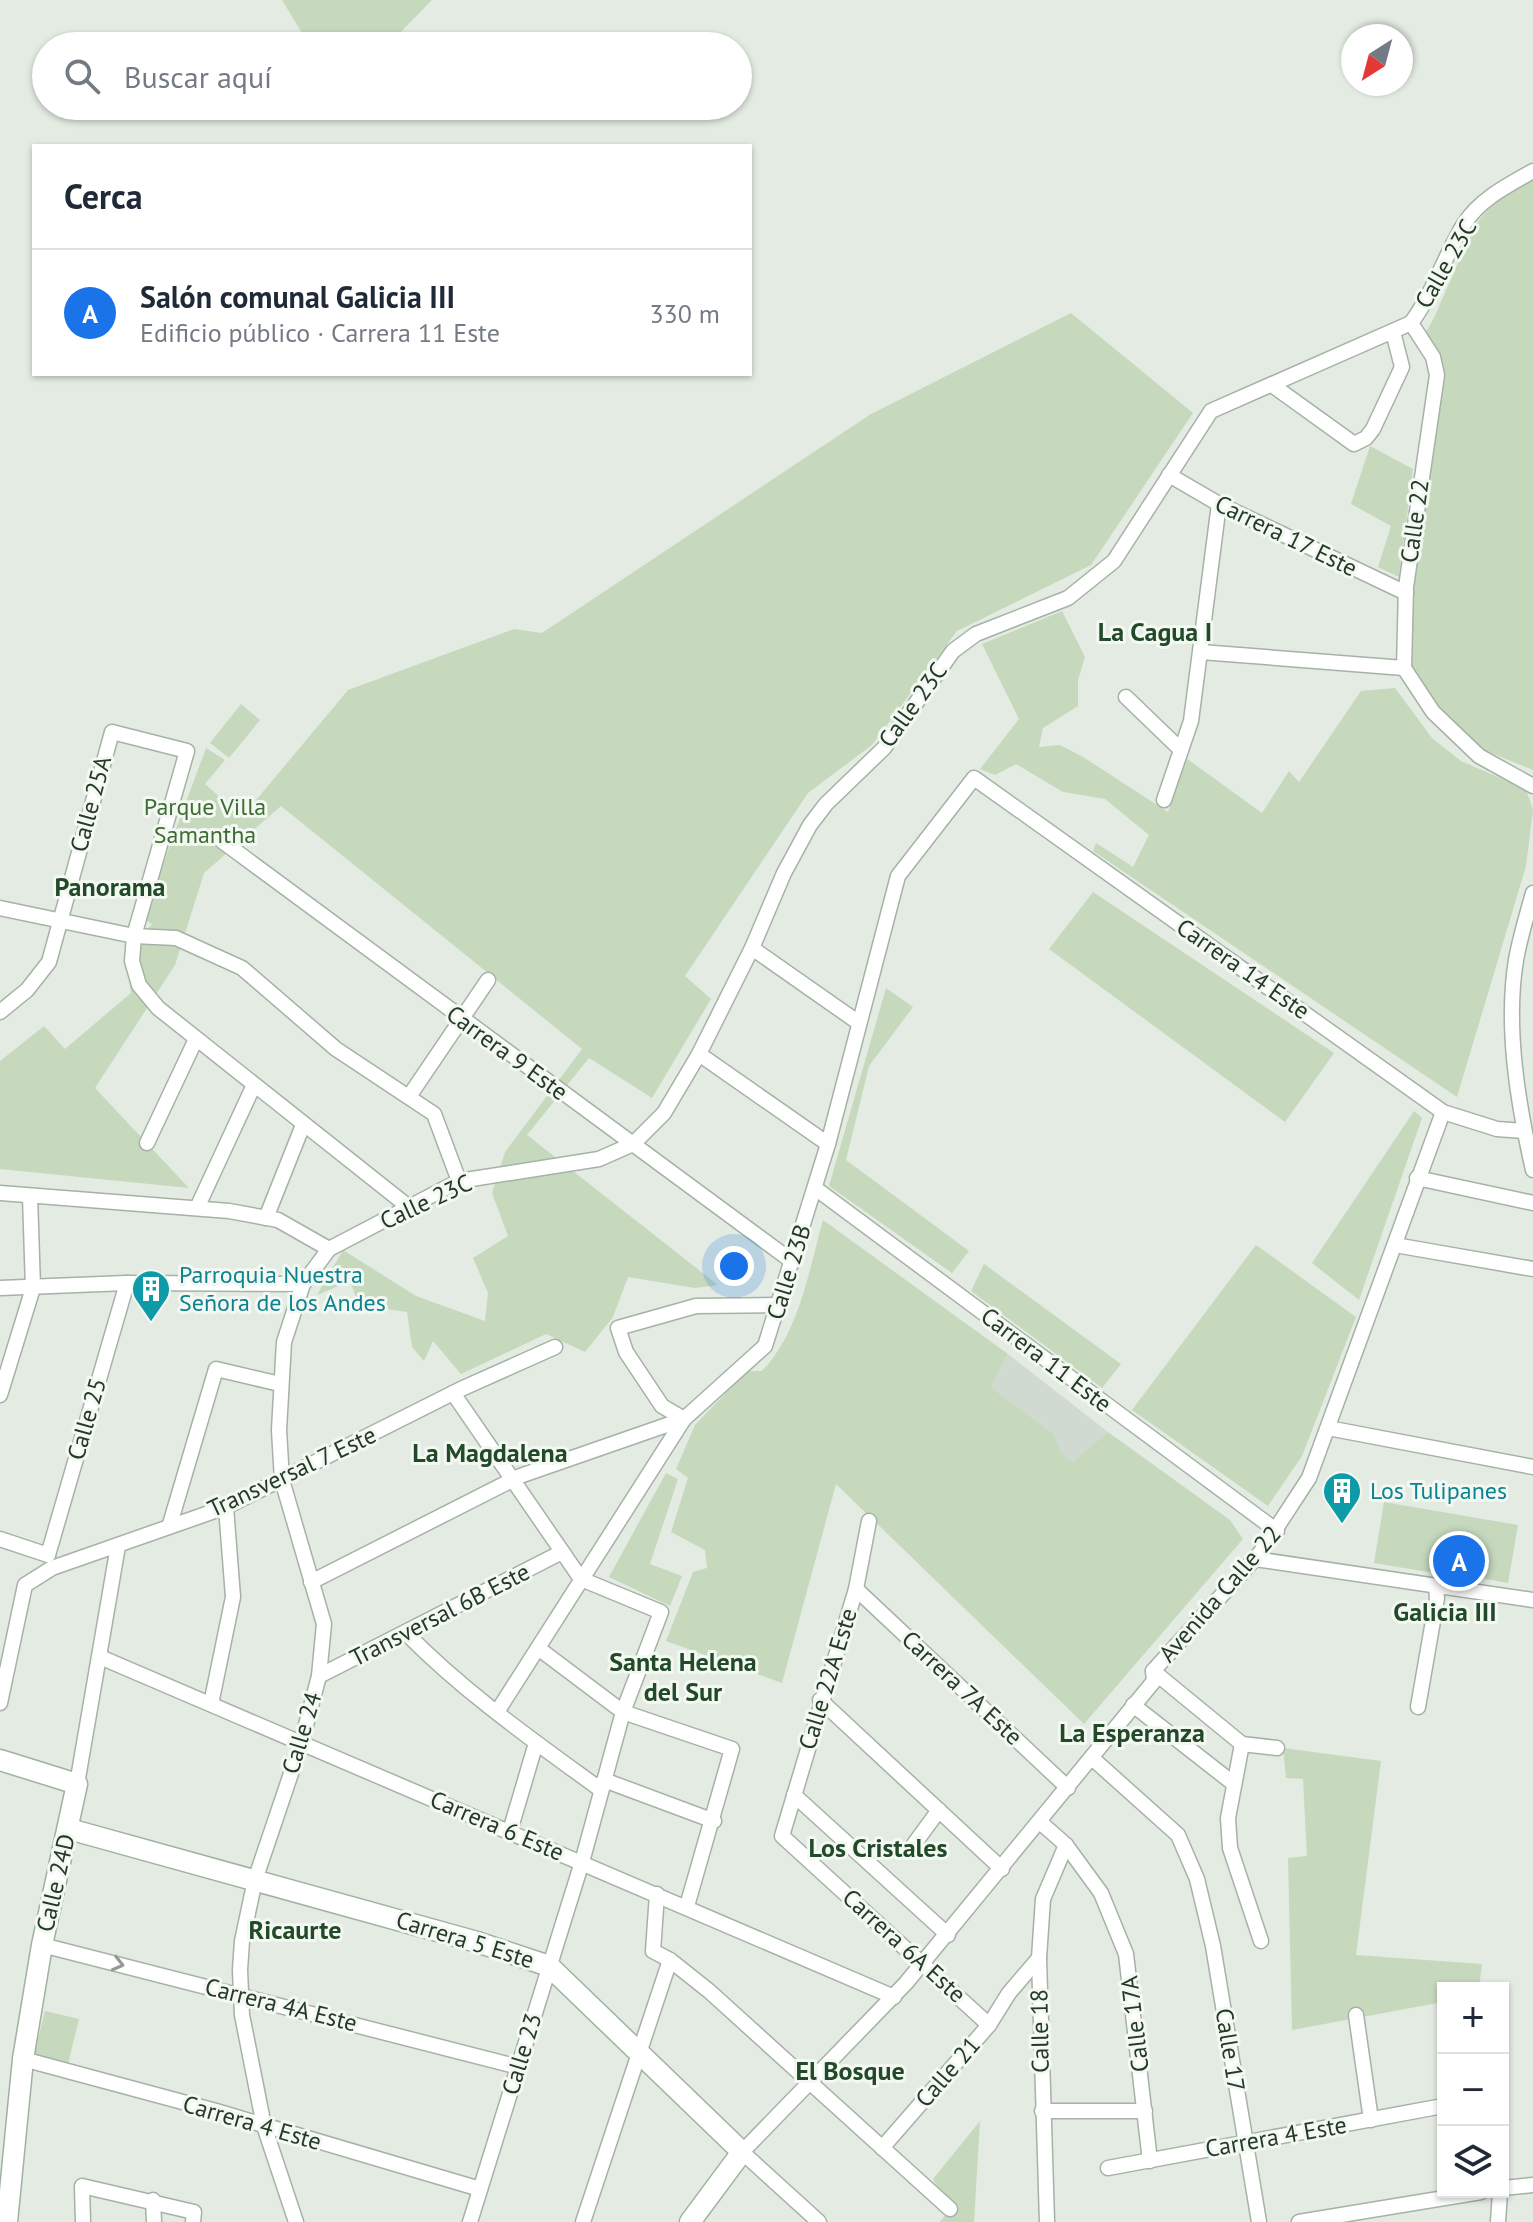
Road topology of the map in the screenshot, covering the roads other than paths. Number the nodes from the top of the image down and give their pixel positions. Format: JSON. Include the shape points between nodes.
{"nodes":[{"id":1,"x":1533,"y":171,"type":"edge"},
{"id":2,"x":1411,"y":323,"type":"junction"},
{"id":3,"x":1393,"y":332,"type":"junction"},
{"id":4,"x":1272,"y":385,"type":"junction"},
{"id":5,"x":1169,"y":475,"type":"junction"},
{"id":6,"x":1219,"y":504,"type":"junction"},
{"id":7,"x":1406,"y":593,"type":"junction"},
{"id":8,"x":1201,"y":652,"type":"junction"},
{"id":9,"x":1404,"y":668,"type":"junction"},
{"id":10,"x":1126,"y":697,"type":"dead end"},
{"id":11,"x":1181,"y":750,"type":"junction"},
{"id":12,"x":974,"y":778,"type":"joint"},
{"id":13,"x":1533,"y":786,"type":"edge"},
{"id":14,"x":1164,"y":800,"type":"dead end"},
{"id":15,"x":222,"y":841,"type":"dead end"},
{"id":16,"x":1533,"y":893,"type":"edge"},
{"id":17,"x":0,"y":908,"type":"edge"},
{"id":18,"x":59,"y":923,"type":"junction"},
{"id":19,"x":134,"y":936,"type":"junction"},
{"id":20,"x":752,"y":948,"type":"junction"},
{"id":21,"x":488,"y":980,"type":"dead end"},
{"id":22,"x":0,"y":1012,"type":"edge"},
{"id":23,"x":461,"y":1020,"type":"junction"},
{"id":24,"x":859,"y":1023,"type":"junction"},
{"id":25,"x":196,"y":1039,"type":"junction"},
{"id":26,"x":699,"y":1054,"type":"junction"},
{"id":27,"x":253,"y":1087,"type":"junction"},
{"id":28,"x":410,"y":1095,"type":"junction"},
{"id":29,"x":1443,"y":1112,"type":"junction"},
{"id":30,"x":303,"y":1125,"type":"junction"},
{"id":31,"x":1524,"y":1131,"type":"junction"},
{"id":32,"x":147,"y":1143,"type":"dead end"},
{"id":33,"x":633,"y":1144,"type":"junction"},
{"id":34,"x":828,"y":1144,"type":"junction"},
{"id":35,"x":1533,"y":1170,"type":"edge"},
{"id":36,"x":1417,"y":1178,"type":"junction"},
{"id":37,"x":459,"y":1181,"type":"junction"},
{"id":38,"x":815,"y":1188,"type":"junction"},
{"id":39,"x":0,"y":1193,"type":"edge"},
{"id":40,"x":30,"y":1196,"type":"junction"},
{"id":41,"x":1533,"y":1203,"type":"edge"},
{"id":42,"x":197,"y":1208,"type":"junction"},
{"id":43,"x":410,"y":1208,"type":"junction"},
{"id":44,"x":266,"y":1218,"type":"junction"},
{"id":45,"x":1395,"y":1245,"type":"junction"},
{"id":46,"x":329,"y":1249,"type":"junction"},
{"id":47,"x":793,"y":1262,"type":"junction"},
{"id":48,"x":1533,"y":1269,"type":"edge"},
{"id":49,"x":127,"y":1283,"type":"junction"},
{"id":50,"x":303,"y":1284,"type":"junction"},
{"id":51,"x":0,"y":1288,"type":"edge"},
{"id":52,"x":33,"y":1288,"type":"junction"},
{"id":53,"x":780,"y":1305,"type":"junction"},
{"id":54,"x":555,"y":1347,"type":"dead end"},
{"id":55,"x":280,"y":1384,"type":"junction"},
{"id":56,"x":453,"y":1393,"type":"junction"},
{"id":57,"x":0,"y":1395,"type":"edge"},
{"id":58,"x":684,"y":1419,"type":"junction"},
{"id":59,"x":1328,"y":1428,"type":"junction"},
{"id":60,"x":1533,"y":1467,"type":"edge"},
{"id":61,"x":282,"y":1480,"type":"junction"},
{"id":62,"x":512,"y":1480,"type":"junction"},
{"id":63,"x":226,"y":1507,"type":"junction"},
{"id":64,"x":869,"y":1521,"type":"dead end"},
{"id":65,"x":170,"y":1524,"type":"junction"},
{"id":66,"x":1277,"y":1531,"type":"junction"},
{"id":67,"x":0,"y":1539,"type":"edge"},
{"id":68,"x":118,"y":1546,"type":"junction"},
{"id":69,"x":562,"y":1552,"type":"junction"},
{"id":70,"x":1255,"y":1559,"type":"junction"},
{"id":71,"x":50,"y":1561,"type":"junction"},
{"id":72,"x":581,"y":1579,"type":"junction"},
{"id":73,"x":311,"y":1582,"type":"junction"},
{"id":74,"x":1436,"y":1586,"type":"junction"},
{"id":75,"x":856,"y":1589,"type":"junction"},
{"id":76,"x":1533,"y":1600,"type":"edge"},
{"id":77,"x":406,"y":1633,"type":"junction"},
{"id":78,"x":538,"y":1648,"type":"junction"},
{"id":79,"x":100,"y":1657,"type":"junction"},
{"id":80,"x":1153,"y":1671,"type":"junction"},
{"id":81,"x":319,"y":1676,"type":"junction"},
{"id":82,"x":820,"y":1700,"type":"junction"},
{"id":83,"x":0,"y":1703,"type":"edge"},
{"id":84,"x":211,"y":1704,"type":"junction"},
{"id":85,"x":1133,"y":1705,"type":"junction"},
{"id":86,"x":1418,"y":1707,"type":"dead end"},
{"id":87,"x":497,"y":1712,"type":"junction"},
{"id":88,"x":623,"y":1712,"type":"junction"},
{"id":89,"x":536,"y":1743,"type":"junction"},
{"id":90,"x":301,"y":1744,"type":"junction"},
{"id":91,"x":1242,"y":1744,"type":"junction"},
{"id":92,"x":1277,"y":1748,"type":"dead end"},
{"id":93,"x":1092,"y":1758,"type":"junction"},
{"id":94,"x":0,"y":1760,"type":"edge"},
{"id":95,"x":77,"y":1784,"type":"junction"},
{"id":96,"x":1234,"y":1784,"type":"junction"},
{"id":97,"x":603,"y":1785,"type":"junction"},
{"id":98,"x":1068,"y":1788,"type":"junction"},
{"id":99,"x":794,"y":1795,"type":"junction"},
{"id":100,"x":939,"y":1810,"type":"junction"},
{"id":101,"x":714,"y":1821,"type":"junction"},
{"id":102,"x":1040,"y":1822,"type":"junction"},
{"id":103,"x":69,"y":1829,"type":"junction"},
{"id":104,"x":510,"y":1831,"type":"junction"},
{"id":105,"x":782,"y":1836,"type":"joint"},
{"id":106,"x":1066,"y":1845,"type":"junction"},
{"id":107,"x":909,"y":1851,"type":"dead end"},
{"id":108,"x":582,"y":1862,"type":"junction"},
{"id":109,"x":1002,"y":1869,"type":"junction"},
{"id":110,"x":255,"y":1880,"type":"junction"},
{"id":111,"x":657,"y":1894,"type":"junction"},
{"id":112,"x":687,"y":1906,"type":"junction"},
{"id":113,"x":948,"y":1935,"type":"junction"},
{"id":114,"x":1261,"y":1941,"type":"dead end"},
{"id":115,"x":42,"y":1945,"type":"junction"},
{"id":116,"x":1039,"y":1958,"type":"junction"},
{"id":117,"x":670,"y":1960,"type":"junction"},
{"id":118,"x":925,"y":1962,"type":"junction"},
{"id":119,"x":549,"y":1966,"type":"junction"},
{"id":120,"x":241,"y":1994,"type":"junction"},
{"id":121,"x":894,"y":1997,"type":"junction"},
{"id":122,"x":1356,"y":2015,"type":"dead end"},
{"id":123,"x":989,"y":2025,"type":"junction"},
{"id":124,"x":641,"y":2054,"type":"junction"},
{"id":125,"x":23,"y":2059,"type":"junction"},
{"id":126,"x":519,"y":2067,"type":"junction"},
{"id":127,"x":810,"y":2082,"type":"junction"},
{"id":128,"x":1437,"y":2107,"type":"edge"},
{"id":129,"x":1042,"y":2111,"type":"junction"},
{"id":130,"x":1145,"y":2111,"type":"junction"},
{"id":131,"x":1371,"y":2120,"type":"junction"},
{"id":132,"x":264,"y":2126,"type":"junction"},
{"id":133,"x":1246,"y":2143,"type":"junction"},
{"id":134,"x":882,"y":2148,"type":"junction"},
{"id":135,"x":742,"y":2152,"type":"junction"},
{"id":136,"x":1150,"y":2161,"type":"junction"},
{"id":137,"x":1108,"y":2168,"type":"dead end"},
{"id":138,"x":1533,"y":2185,"type":"edge"},
{"id":139,"x":480,"y":2189,"type":"junction"},
{"id":140,"x":1509,"y":2189,"type":"edge"},
{"id":141,"x":1445,"y":2198,"type":"edge"},
{"id":142,"x":1500,"y":2198,"type":"edge"},
{"id":143,"x":153,"y":2200,"type":"junction"},
{"id":144,"x":950,"y":2209,"type":"dead end"},
{"id":145,"x":194,"y":2217,"type":"edge"},
{"id":146,"x":7,"y":2222,"type":"edge"},
{"id":147,"x":83,"y":2222,"type":"edge"},
{"id":148,"x":154,"y":2222,"type":"edge"},
{"id":149,"x":296,"y":2222,"type":"edge"},
{"id":150,"x":470,"y":2222,"type":"edge"},
{"id":151,"x":583,"y":2222,"type":"edge"},
{"id":152,"x":690,"y":2222,"type":"edge"},
{"id":153,"x":819,"y":2222,"type":"edge"},
{"id":154,"x":1047,"y":2222,"type":"edge"},
{"id":155,"x":1259,"y":2222,"type":"edge"},
{"id":156,"x":1299,"y":2222,"type":"edge"},
{"id":157,"x":1498,"y":2222,"type":"edge"}],
"edges":[{"from":1,"to":2,"type":"street","name":"Calle 23C","via":[[1494,194],[1465,223],[1431,296]]},
{"from":2,"to":3,"type":"street","name":"Calle 23C"},
{"from":2,"to":7,"type":"street","name":"Calle 22","via":[[1433,357],[1437,375]]},
{"from":3,"to":4,"type":"street","name":"Calle 23C"},
{"from":3,"to":4,"type":"street","via":[[1402,357],[1397,381],[1373,429],[1354,444]]},
{"from":4,"to":5,"type":"street","name":"Calle 23C","via":[[1211,411]]},
{"from":5,"to":6,"type":"street","name":"Carrera 17 Este"},
{"from":5,"to":20,"type":"street","name":"Calle 23C","via":[[1114,561],[1097,577],[1068,598],[976,634],[953,651],[884,748],[810,825]]},
{"from":6,"to":7,"type":"street","name":"Carrera 17 Este"},
{"from":6,"to":8,"type":"street"},
{"from":7,"to":9,"type":"street","name":"Calle 22"},
{"from":8,"to":9,"type":"street"},
{"from":8,"to":11,"type":"street"},
{"from":9,"to":13,"type":"street","via":[[1433,712],[1479,756]]},
{"from":10,"to":11,"type":"street"},
{"from":11,"to":14,"type":"street"},
{"from":12,"to":24,"type":"street","name":"Calle 23B","via":[[898,876]]},
{"from":12,"to":29,"type":"street","name":"Carrera 14 Este"},
{"from":15,"to":23,"type":"street","name":"Carrera 9 Este"},
{"from":16,"to":31,"type":"street","via":[[1515,963],[1513,1037]]},
{"from":17,"to":18,"type":"street"},
{"from":18,"to":19,"type":"street"},
{"from":18,"to":19,"type":"street","name":"Calle 25A","via":[[112,732],[187,751]]},
{"from":18,"to":22,"type":"street","name":"Calle 25A","via":[[49,962]]},
{"from":19,"to":25,"type":"street","via":[[132,961],[139,985]]},
{"from":19,"to":28,"type":"street","via":[[176,938],[242,968],[336,1049]]},
{"from":20,"to":24,"type":"street"},
{"from":20,"to":26,"type":"street","name":"Calle 23C"},
{"from":21,"to":23,"type":"street"},
{"from":23,"to":28,"type":"street"},
{"from":23,"to":33,"type":"street","name":"Carrera 9 Este"},
{"from":24,"to":34,"type":"street","name":"Calle 23B"},
{"from":25,"to":27,"type":"street"},
{"from":25,"to":32,"type":"street"},
{"from":26,"to":33,"type":"street","name":"Calle 23C","via":[[664,1113]]},
{"from":26,"to":34,"type":"street"},
{"from":27,"to":30,"type":"street"},
{"from":27,"to":42,"type":"street"},
{"from":28,"to":37,"type":"street","via":[[441,1125]]},
{"from":29,"to":31,"type":"street","name":"Carrera 14 Este","via":[[1497,1129]]},
{"from":29,"to":36,"type":"street","name":"Avenida Calle 22"},
{"from":30,"to":43,"type":"street"},
{"from":30,"to":44,"type":"street"},
{"from":31,"to":35,"type":"street"},
{"from":33,"to":37,"type":"street","name":"Calle 23C","via":[[599,1159]]},
{"from":33,"to":47,"type":"street","name":"Carrera 9 Este"},
{"from":34,"to":38,"type":"street","name":"Calle 23B"},
{"from":36,"to":41,"type":"street"},
{"from":36,"to":45,"type":"street","name":"Avenida Calle 22"},
{"from":37,"to":43,"type":"street","name":"Calle 23C"},
{"from":38,"to":47,"type":"street","name":"Calle 23B"},
{"from":38,"to":66,"type":"street","name":"Carrera 11 Este"},
{"from":39,"to":40,"type":"street"},
{"from":40,"to":42,"type":"street"},
{"from":40,"to":52,"type":"street"},
{"from":42,"to":44,"type":"street"},
{"from":43,"to":46,"type":"street","name":"Calle 23C"},
{"from":44,"to":46,"type":"street"},
{"from":45,"to":48,"type":"street"},
{"from":45,"to":59,"type":"street","name":"Avenida Calle 22"},
{"from":46,"to":50,"type":"street","name":"Calle 24"},
{"from":47,"to":53,"type":"street","name":"Calle 23B"},
{"from":49,"to":50,"type":"street"},
{"from":49,"to":52,"type":"street"},
{"from":49,"to":71,"type":"street","name":"Calle 25"},
{"from":50,"to":55,"type":"street","name":"Calle 24","via":[[284,1342]]},
{"from":51,"to":52,"type":"street"},
{"from":52,"to":57,"type":"street"},
{"from":53,"to":58,"type":"street","name":"Calle 23B","via":[[765,1346]]},
{"from":53,"to":58,"type":"street","via":[[696,1306],[618,1328],[626,1352],[662,1406]]},
{"from":54,"to":56,"type":"street","name":"Transversal 7 Este"},
{"from":55,"to":61,"type":"street","name":"Calle 24"},
{"from":55,"to":65,"type":"street","via":[[216,1369]]},
{"from":56,"to":61,"type":"street","name":"Transversal 7 Este"},
{"from":56,"to":62,"type":"street"},
{"from":58,"to":62,"type":"street"},
{"from":58,"to":72,"type":"street","name":"Calle 23B"},
{"from":59,"to":60,"type":"street"},
{"from":59,"to":66,"type":"street","name":"Avenida Calle 22","via":[[1309,1478]]},
{"from":61,"to":63,"type":"street","name":"Transversal 7 Este"},
{"from":61,"to":73,"type":"street","name":"Calle 24"},
{"from":62,"to":69,"type":"street"},
{"from":62,"to":73,"type":"street"},
{"from":63,"to":65,"type":"street","name":"Transversal 7 Este"},
{"from":63,"to":84,"type":"street","via":[[233,1597]]},
{"from":64,"to":75,"type":"street","name":"Calle 22A Este"},
{"from":65,"to":68,"type":"street","name":"Transversal 7 Este"},
{"from":66,"to":70,"type":"street","name":"Avenida Calle 22"},
{"from":67,"to":71,"type":"street"},
{"from":68,"to":71,"type":"street","name":"Transversal 7 Este"},
{"from":68,"to":79,"type":"street","name":"Calle 24D"},
{"from":69,"to":72,"type":"street"},
{"from":69,"to":77,"type":"street","name":"Transversal 6B Este"},
{"from":70,"to":74,"type":"street"},
{"from":70,"to":80,"type":"street","name":"Avenida Calle 22"},
{"from":71,"to":83,"type":"street","name":"Transversal 7 Este","via":[[25,1585]]},
{"from":72,"to":78,"type":"street","name":"Calle 23B"},
{"from":72,"to":88,"type":"street","name":"Calle 23","via":[[661,1612]]},
{"from":73,"to":81,"type":"street","name":"Calle 24","via":[[324,1624]]},
{"from":74,"to":76,"type":"street"},
{"from":74,"to":86,"type":"street"},
{"from":75,"to":82,"type":"street","name":"Calle 22A Este"},
{"from":75,"to":98,"type":"street","name":"Carrera 7A Este"},
{"from":77,"to":81,"type":"street","name":"Transversal 6B Este"},
{"from":77,"to":87,"type":"street"},
{"from":78,"to":87,"type":"street","name":"Calle 23B"},
{"from":78,"to":88,"type":"street"},
{"from":79,"to":84,"type":"street","name":"Carrera 6 Este"},
{"from":79,"to":95,"type":"street","name":"Calle 24D"},
{"from":80,"to":85,"type":"street","name":"Avenida Calle 22","via":[[1154,1681]]},
{"from":80,"to":91,"type":"street"},
{"from":81,"to":90,"type":"street","name":"Calle 24"},
{"from":82,"to":99,"type":"street","name":"Calle 22A Este"},
{"from":82,"to":100,"type":"street"},
{"from":84,"to":90,"type":"street","name":"Carrera 6 Este"},
{"from":85,"to":93,"type":"street","name":"Avenida Calle 22"},
{"from":85,"to":96,"type":"street"},
{"from":87,"to":89,"type":"street"},
{"from":88,"to":97,"type":"street","name":"Calle 23"},
{"from":88,"to":101,"type":"street","via":[[732,1749]]},
{"from":89,"to":97,"type":"street"},
{"from":89,"to":104,"type":"street"},
{"from":90,"to":104,"type":"street","name":"Carrera 6 Este"},
{"from":90,"to":110,"type":"street","name":"Calle 24"},
{"from":91,"to":92,"type":"street"},
{"from":91,"to":96,"type":"street"},
{"from":93,"to":98,"type":"street","name":"Avenida Calle 22"},
{"from":93,"to":133,"type":"street","name":"Calle 17","via":[[1178,1835],[1197,1879]]},
{"from":94,"to":95,"type":"street"},
{"from":95,"to":103,"type":"street","name":"Calle 24D"},
{"from":96,"to":114,"type":"street","via":[[1230,1848]]},
{"from":97,"to":101,"type":"street"},
{"from":97,"to":108,"type":"street","name":"Calle 23"},
{"from":98,"to":102,"type":"street","name":"Avenida Calle 22"},
{"from":99,"to":105,"type":"street","name":"Calle 22A Este"},
{"from":99,"to":113,"type":"street","name":"Carrera 6A Este"},
{"from":100,"to":107,"type":"street"},
{"from":100,"to":109,"type":"street"},
{"from":101,"to":112,"type":"street"},
{"from":102,"to":106,"type":"street","name":"Calle 17A"},
{"from":102,"to":109,"type":"street","name":"Avenida Calle 22"},
{"from":103,"to":110,"type":"street","name":"Carrera 5 Este"},
{"from":103,"to":115,"type":"street","name":"Calle 24D"},
{"from":104,"to":108,"type":"street","name":"Carrera 6 Este"},
{"from":105,"to":118,"type":"street","name":"Carrera 6A Este"},
{"from":106,"to":116,"type":"street","name":"Calle 18","via":[[1043,1899]]},
{"from":106,"to":130,"type":"street","name":"Calle 17A","via":[[1101,1893],[1126,1954]]},
{"from":108,"to":111,"type":"street","name":"Carrera 6 Este"},
{"from":108,"to":119,"type":"street","name":"Calle 23"},
{"from":109,"to":113,"type":"street","name":"Avenida Calle 22"},
{"from":110,"to":119,"type":"street","name":"Carrera 5 Este"},
{"from":110,"to":120,"type":"street","name":"Calle 24","via":[[242,1941]]},
{"from":111,"to":112,"type":"street","name":"Carrera 6 Este"},
{"from":111,"to":117,"type":"street","via":[[653,1951]]},
{"from":112,"to":121,"type":"street","name":"Carrera 6 Este"},
{"from":113,"to":118,"type":"street","name":"Avenida Calle 22"},
{"from":115,"to":120,"type":"street","name":"Carrera 4A Este","one_way":true},
{"from":115,"to":125,"type":"street","name":"Calle 24D"},
{"from":116,"to":123,"type":"street","name":"Calle 21"},
{"from":116,"to":129,"type":"street","name":"Calle 18"},
{"from":117,"to":124,"type":"street"},
{"from":117,"to":127,"type":"street"},
{"from":118,"to":121,"type":"street","name":"Avenida Calle 22"},
{"from":118,"to":123,"type":"street","name":"Carrera 6A Este"},
{"from":119,"to":124,"type":"street","name":"Carrera 5 Este"},
{"from":119,"to":126,"type":"street","name":"Calle 23"},
{"from":120,"to":126,"type":"street","name":"Carrera 4A Este"},
{"from":120,"to":132,"type":"street","name":"Calle 24"},
{"from":121,"to":127,"type":"street","name":"Avenida Calle 22"},
{"from":122,"to":131,"type":"street"},
{"from":123,"to":134,"type":"street","name":"Calle 21"},
{"from":124,"to":135,"type":"street","name":"Carrera 5 Este"},
{"from":124,"to":151,"type":"street"},
{"from":125,"to":132,"type":"street","name":"Carrera 4 Este"},
{"from":125,"to":146,"type":"street","name":"Calle 24D"},
{"from":126,"to":139,"type":"street","name":"Calle 23"},
{"from":127,"to":134,"type":"street"},
{"from":127,"to":135,"type":"street","name":"Avenida Calle 22"},
{"from":128,"to":131,"type":"street","name":"Carrera 4 Este"},
{"from":129,"to":130,"type":"street"},
{"from":129,"to":154,"type":"street","name":"Calle 18"},
{"from":130,"to":136,"type":"street","name":"Calle 17A"},
{"from":131,"to":133,"type":"street","name":"Carrera 4 Este"},
{"from":132,"to":139,"type":"street","name":"Carrera 4 Este"},
{"from":132,"to":149,"type":"street","name":"Calle 24"},
{"from":133,"to":136,"type":"street","name":"Carrera 4 Este"},
{"from":133,"to":155,"type":"street","name":"Calle 17"},
{"from":134,"to":144,"type":"street"},
{"from":135,"to":152,"type":"street","name":"Avenida Calle 22"},
{"from":135,"to":153,"type":"street","name":"Carrera 5 Este"},
{"from":136,"to":137,"type":"street","name":"Carrera 4 Este"},
{"from":138,"to":140,"type":"street"},
{"from":139,"to":150,"type":"street","name":"Calle 23"},
{"from":141,"to":156,"type":"street"},
{"from":142,"to":157,"type":"street"},
{"from":143,"to":145,"type":"street"},
{"from":143,"to":147,"type":"street","via":[[82,2186]]},
{"from":143,"to":148,"type":"street"}]}
